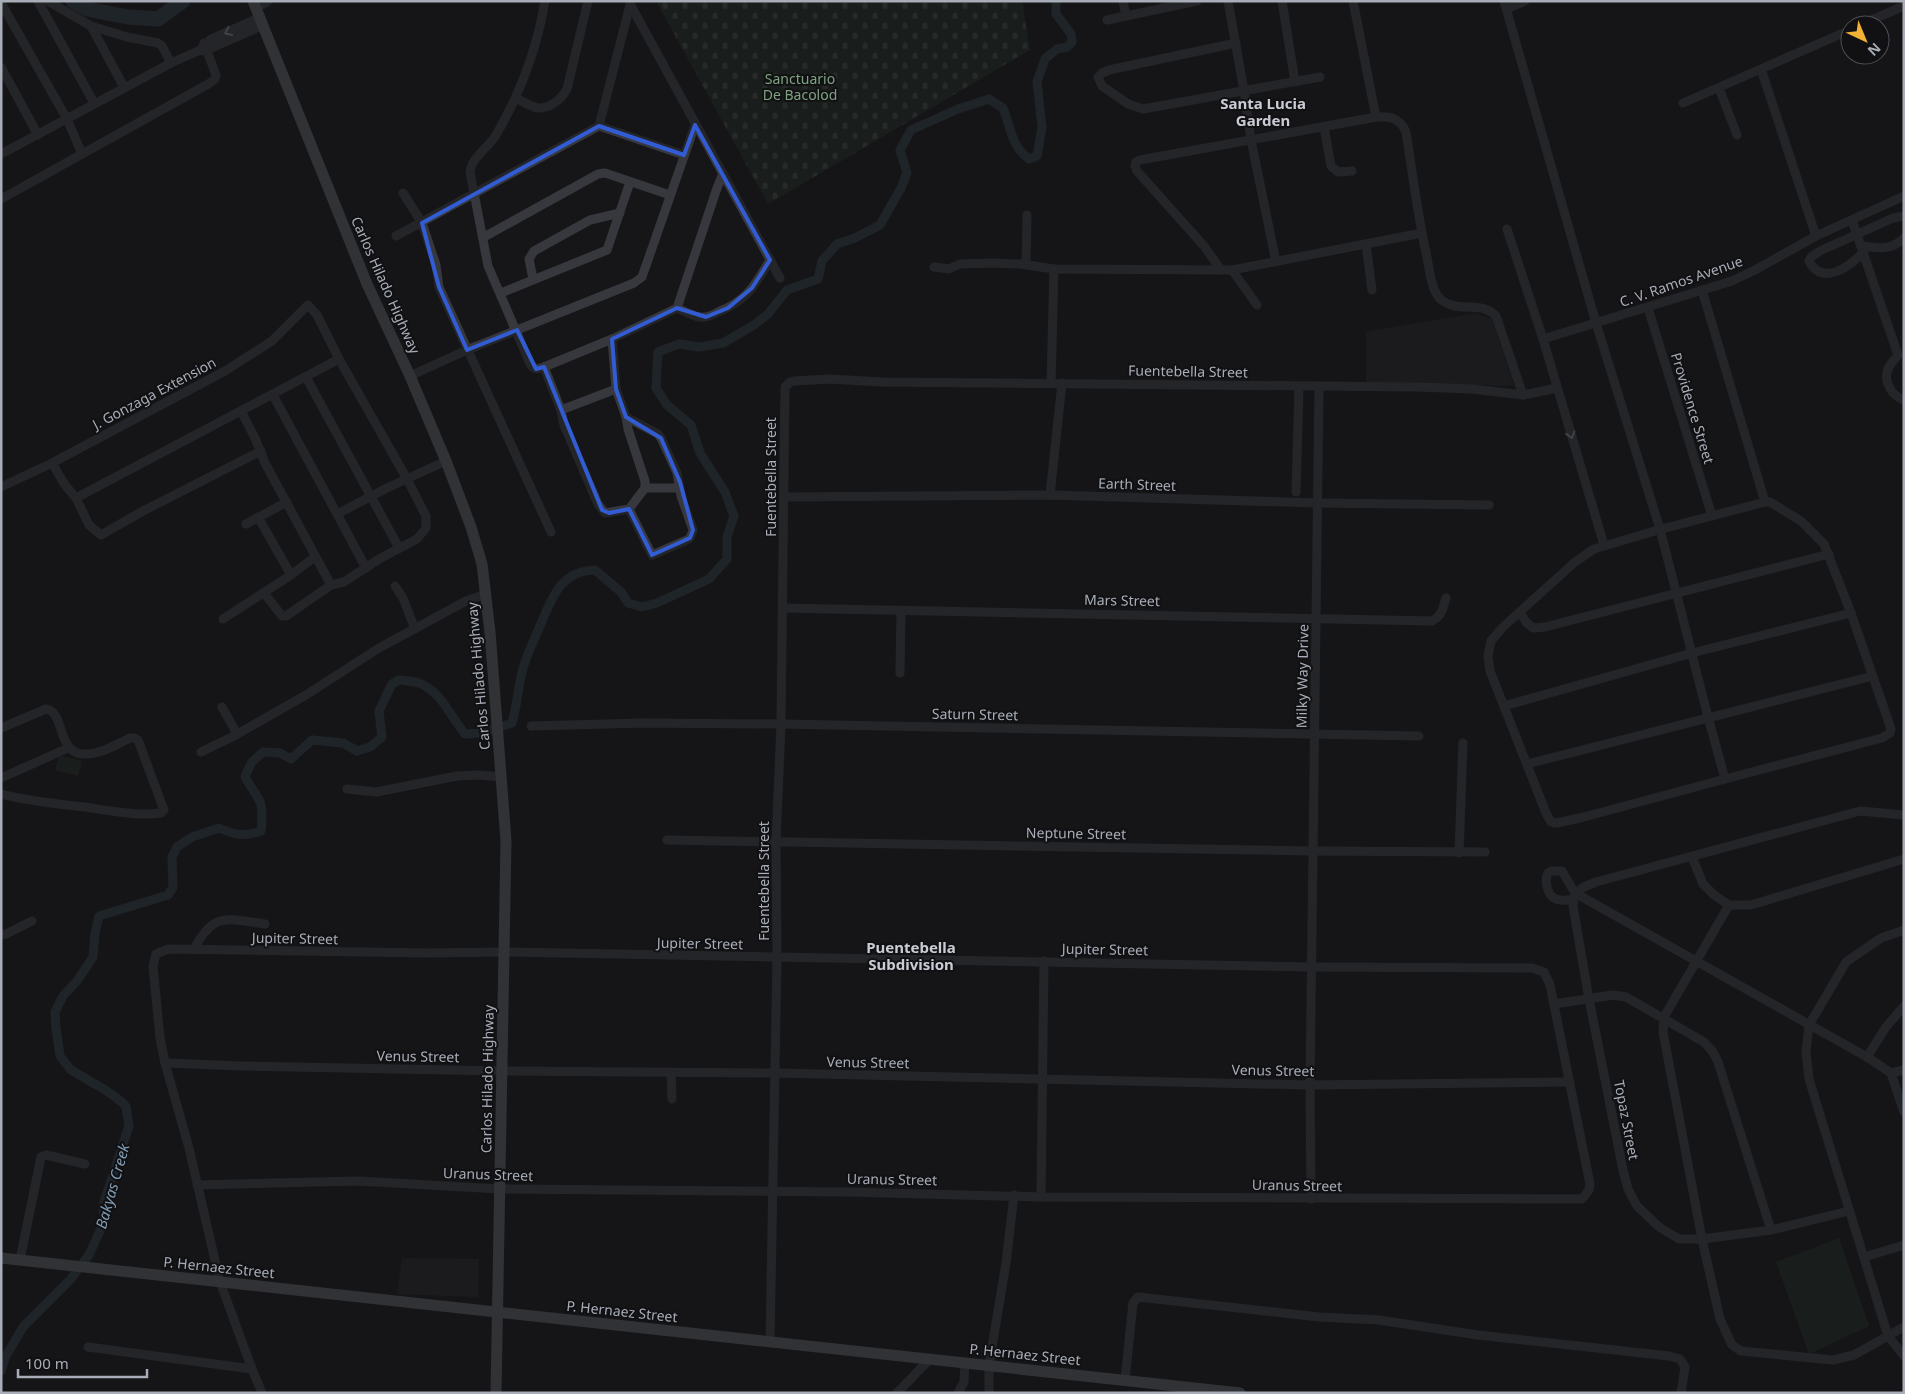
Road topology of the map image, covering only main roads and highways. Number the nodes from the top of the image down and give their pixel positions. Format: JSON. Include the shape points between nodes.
{"nodes":[{"id":1,"x":258,"y":13,"type":"edge"},
{"id":2,"x":1,"y":1258,"type":"edge"},
{"id":3,"x":499,"y":1312,"type":"junction"},
{"id":4,"x":1205,"y":1391,"type":"edge"},
{"id":5,"x":496,"y":1393,"type":"edge"},
{"id":6,"x":1240,"y":1393,"type":"edge"}],
"edges":[{"from":1,"to":3,"type":"main road","name":"Carlos Hilado Highway","via":[[357,259],[446,461],[482,564],[506,841]]},
{"from":2,"to":3,"type":"main road","name":"P. Hernaez Street"},
{"from":3,"to":4,"type":"main road","name":"P. Hernaez Street"},
{"from":3,"to":5,"type":"main road","name":"Carlos Hilado Highway"},
{"from":4,"to":6,"type":"main road","name":"P. Hernaez Street"}]}
